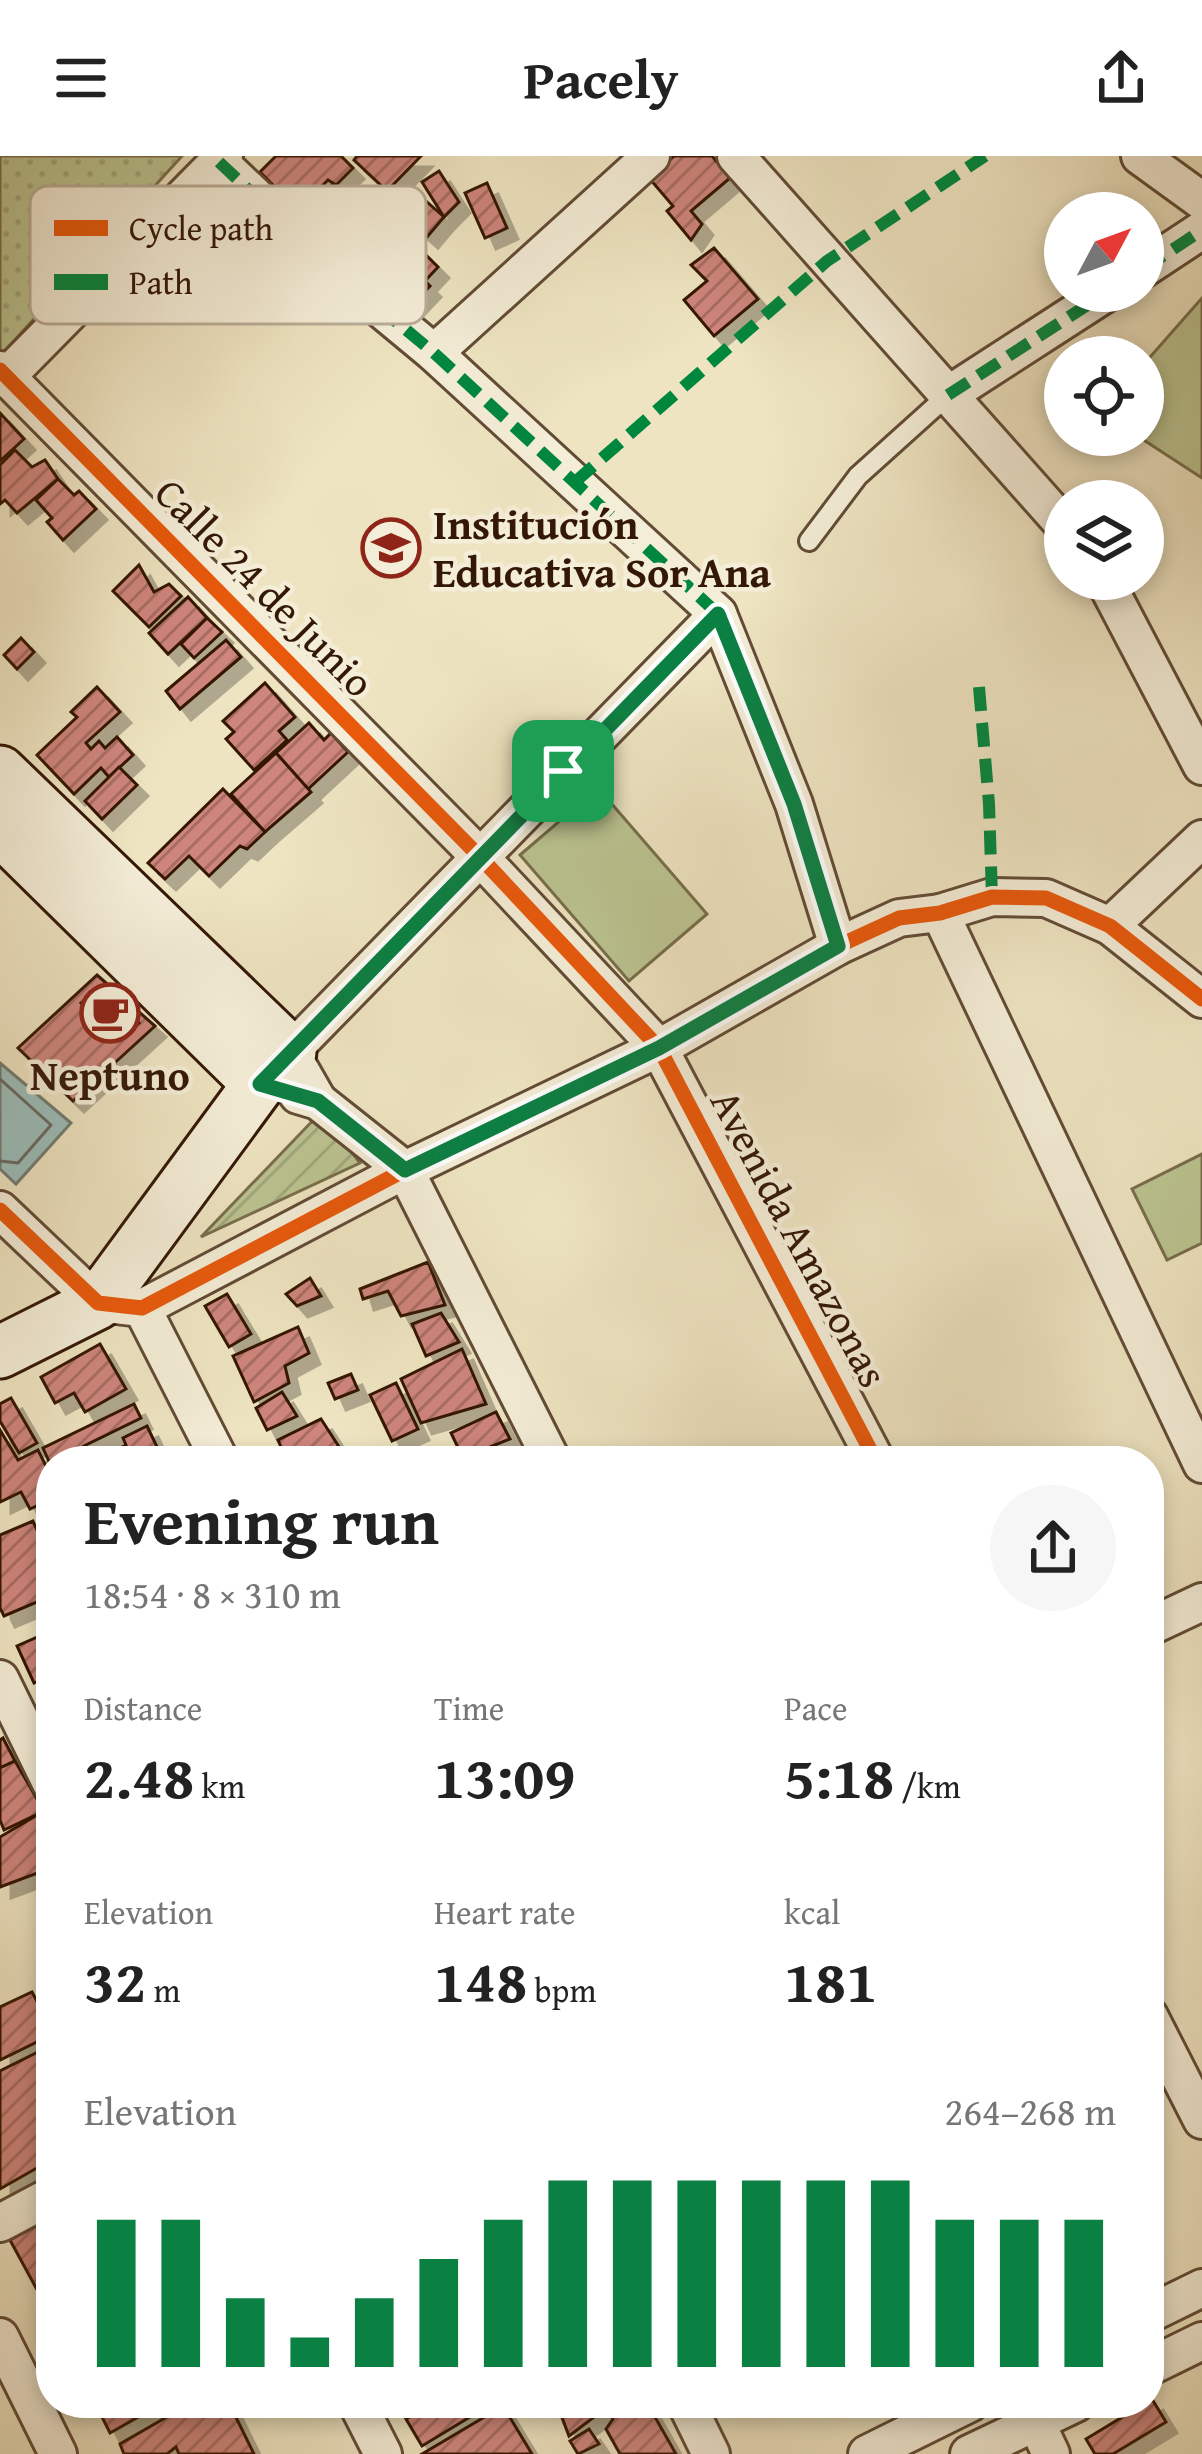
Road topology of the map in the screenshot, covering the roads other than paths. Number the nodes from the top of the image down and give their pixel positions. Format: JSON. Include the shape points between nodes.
{"nodes":[{"id":1,"x":651,"y":156,"type":"edge"},
{"id":2,"x":736,"y":156,"type":"edge"},
{"id":3,"x":1140,"y":156,"type":"edge"},
{"id":4,"x":221,"y":159,"type":"edge"},
{"id":5,"x":193,"y":186,"type":"edge"},
{"id":6,"x":248,"y":186,"type":"edge"},
{"id":7,"x":1202,"y":201,"type":"edge"},
{"id":8,"x":1202,"y":230,"type":"edge"},
{"id":9,"x":1164,"y":254,"type":"edge"},
{"id":10,"x":1076,"y":312,"type":"edge"},
{"id":11,"x":53,"y":324,"type":"edge"},
{"id":12,"x":400,"y":324,"type":"edge"},
{"id":13,"x":434,"y":352,"type":"junction"},
{"id":14,"x":3,"y":373,"type":"edge"},
{"id":15,"x":948,"y":395,"type":"junction"},
{"id":16,"x":1044,"y":502,"type":"edge"},
{"id":17,"x":809,"y":541,"type":"dead end"},
{"id":18,"x":1115,"y":600,"type":"edge"},
{"id":19,"x":718,"y":614,"type":"junction"},
{"id":20,"x":1202,"y":766,"type":"edge"},
{"id":21,"x":0,"y":772,"type":"edge"},
{"id":22,"x":0,"y":829,"type":"edge"},
{"id":23,"x":1202,"y":839,"type":"edge"},
{"id":24,"x":479,"y":856,"type":"junction"},
{"id":25,"x":940,"y":913,"type":"junction"},
{"id":26,"x":1110,"y":926,"type":"junction"},
{"id":27,"x":838,"y":946,"type":"junction"},
{"id":28,"x":1202,"y":998,"type":"edge"},
{"id":29,"x":659,"y":1048,"type":"junction"},
{"id":30,"x":275,"y":1068,"type":"junction"},
{"id":31,"x":405,"y":1170,"type":"junction"},
{"id":32,"x":0,"y":1210,"type":"edge"},
{"id":33,"x":120,"y":1305,"type":"junction"},
{"id":34,"x":0,"y":1352,"type":"edge"},
{"id":35,"x":210,"y":1446,"type":"edge"},
{"id":36,"x":544,"y":1446,"type":"edge"},
{"id":37,"x":868,"y":1446,"type":"edge"},
{"id":38,"x":1202,"y":1463,"type":"edge"},
{"id":39,"x":1202,"y":1602,"type":"edge"},
{"id":40,"x":1164,"y":1620,"type":"edge"},
{"id":41,"x":0,"y":1679,"type":"edge"},
{"id":42,"x":36,"y":1752,"type":"edge"},
{"id":43,"x":1164,"y":2045,"type":"edge"},
{"id":44,"x":1202,"y":2120,"type":"edge"},
{"id":45,"x":36,"y":2204,"type":"edge"},
{"id":46,"x":0,"y":2223,"type":"edge"},
{"id":47,"x":1202,"y":2288,"type":"edge"},
{"id":48,"x":1164,"y":2307,"type":"edge"},
{"id":49,"x":1202,"y":2341,"type":"edge"},
{"id":50,"x":3,"y":2354,"type":"edge"},
{"id":51,"x":1164,"y":2360,"type":"edge"},
{"id":52,"x":36,"y":2414,"type":"edge"},
{"id":53,"x":38,"y":2418,"type":"edge"},
{"id":54,"x":365,"y":2418,"type":"edge"},
{"id":55,"x":693,"y":2418,"type":"edge"},
{"id":56,"x":940,"y":2418,"type":"edge"},
{"id":57,"x":1038,"y":2426,"type":"edge"},
{"id":58,"x":58,"y":2454,"type":"edge"},
{"id":59,"x":383,"y":2454,"type":"edge"},
{"id":60,"x":711,"y":2454,"type":"edge"},
{"id":61,"x":867,"y":2454,"type":"edge"},
{"id":62,"x":969,"y":2454,"type":"edge"}],
"edges":[{"from":1,"to":13,"type":"street"},
{"from":2,"to":15,"type":"street"},
{"from":3,"to":7,"type":"street"},
{"from":4,"to":5,"type":"street"},
{"from":4,"to":6,"type":"street"},
{"from":8,"to":9,"type":"street"},
{"from":10,"to":15,"type":"street"},
{"from":11,"to":14,"type":"street"},
{"from":12,"to":13,"type":"street"},
{"from":13,"to":19,"type":"street"},
{"from":14,"to":24,"type":"street","name":"Calle 24 de Junio"},
{"from":15,"to":16,"type":"street"},
{"from":15,"to":17,"type":"lane","via":[[858,476]]},
{"from":18,"to":20,"type":"street"},
{"from":19,"to":24,"type":"street"},
{"from":19,"to":27,"type":"street","via":[[794,804]]},
{"from":21,"to":30,"type":"main road"},
{"from":22,"to":30,"type":"main road"},
{"from":23,"to":26,"type":"street"},
{"from":24,"to":29,"type":"street","name":"Calle 24 de Junio"},
{"from":24,"to":30,"type":"street"},
{"from":25,"to":26,"type":"street","via":[[992,897],[1046,898]]},
{"from":25,"to":27,"type":"street","via":[[899,918]]},
{"from":25,"to":38,"type":"street"},
{"from":26,"to":28,"type":"street"},
{"from":27,"to":29,"type":"street"},
{"from":29,"to":31,"type":"street"},
{"from":29,"to":37,"type":"street","name":"Avenida Amazonas"},
{"from":30,"to":31,"type":"street"},
{"from":30,"to":33,"type":"main road"},
{"from":31,"to":33,"type":"street"},
{"from":31,"to":36,"type":"street"},
{"from":32,"to":33,"type":"street"},
{"from":33,"to":34,"type":"main road"},
{"from":33,"to":35,"type":"street"},
{"from":39,"to":40,"type":"street"},
{"from":41,"to":42,"type":"street"},
{"from":43,"to":44,"type":"street"},
{"from":45,"to":46,"type":"street"},
{"from":47,"to":48,"type":"street"},
{"from":49,"to":51,"type":"street"},
{"from":50,"to":52,"type":"street"},
{"from":53,"to":58,"type":"street"},
{"from":54,"to":59,"type":"street"},
{"from":55,"to":60,"type":"street"},
{"from":56,"to":61,"type":"street"},
{"from":57,"to":62,"type":"street"}]}
